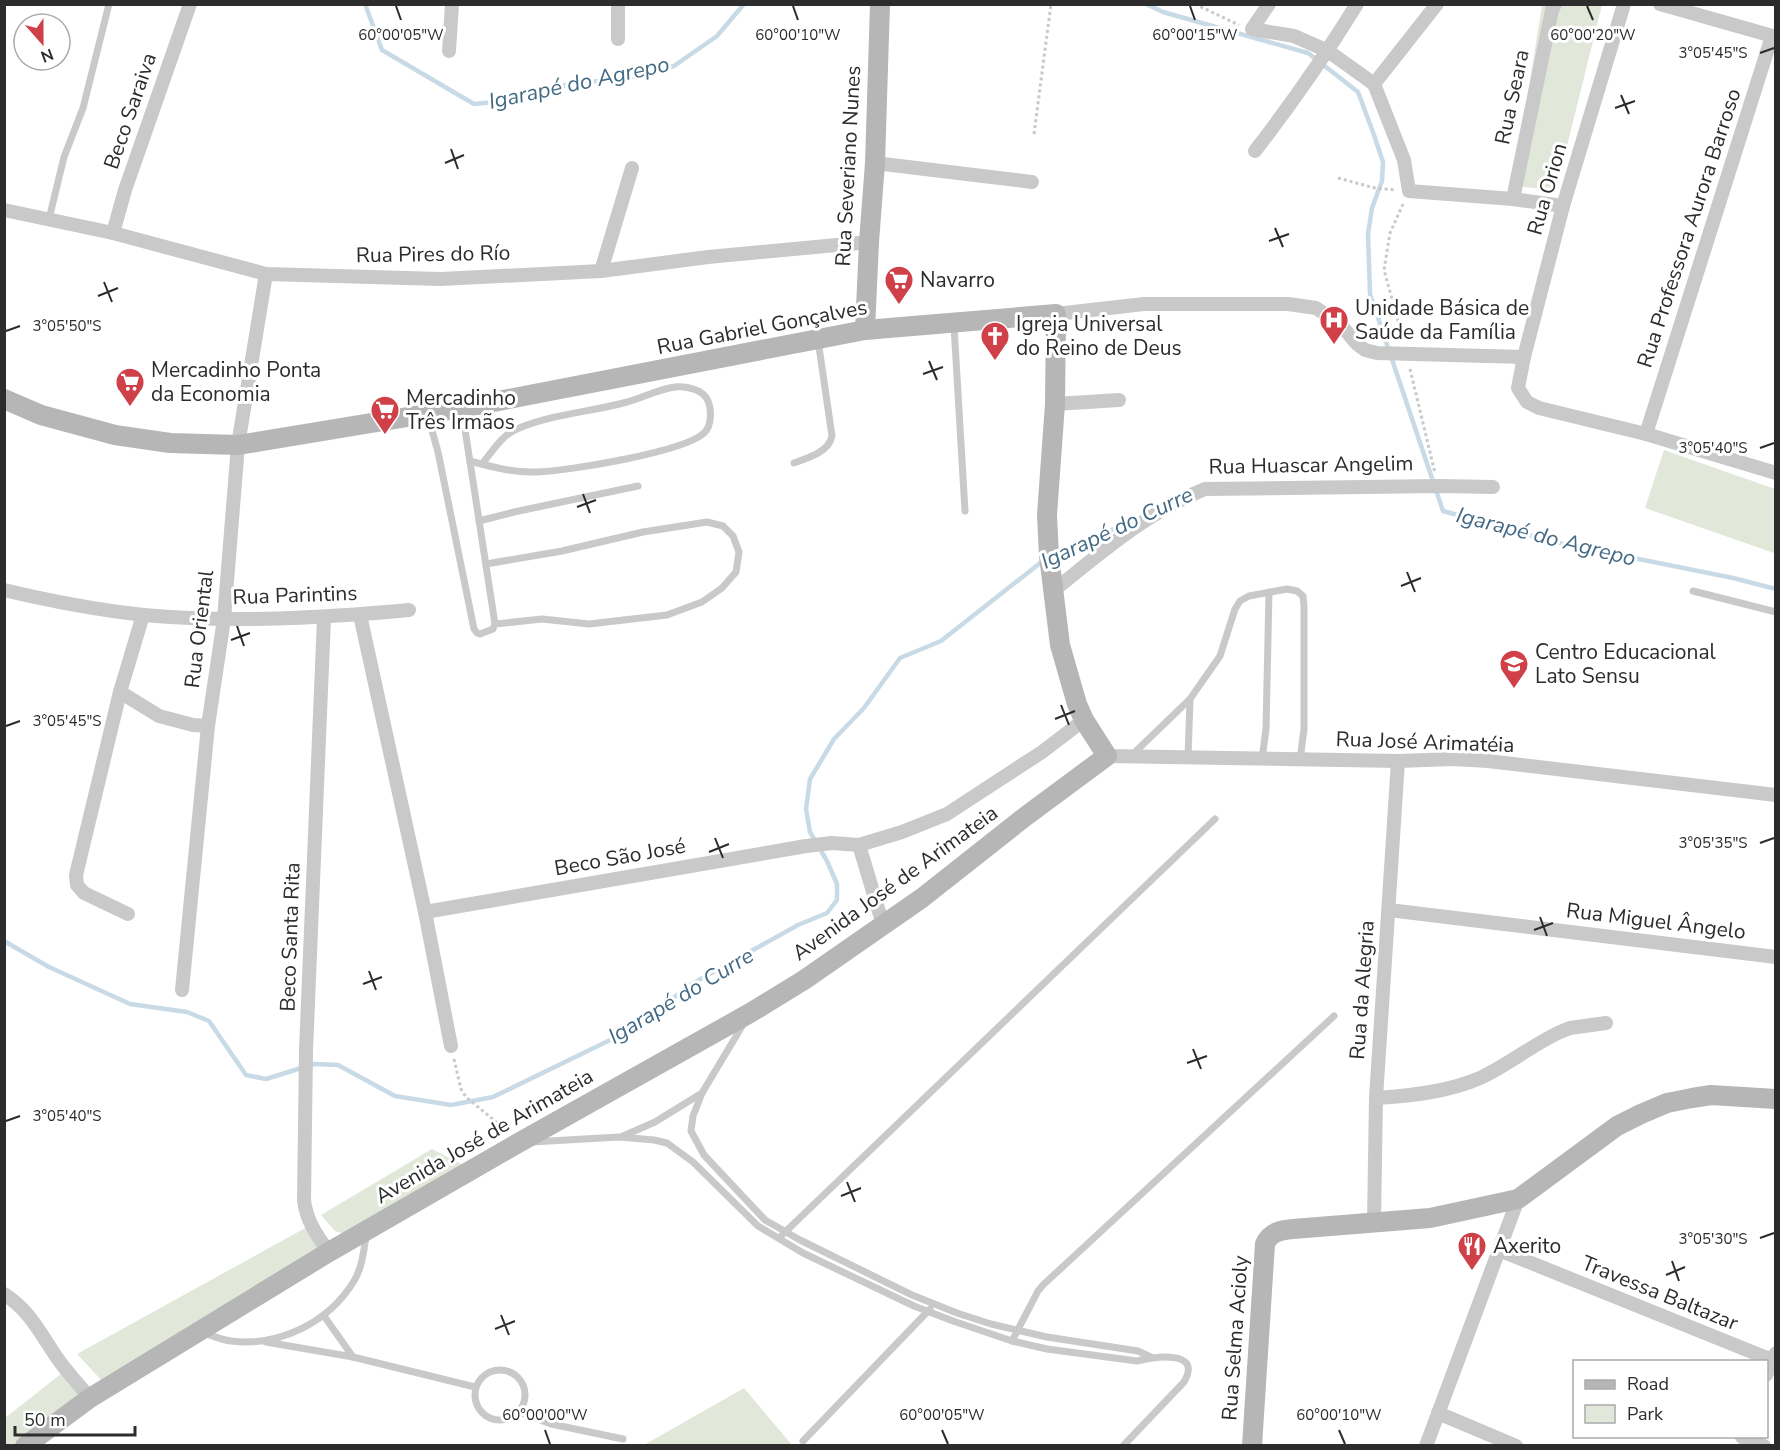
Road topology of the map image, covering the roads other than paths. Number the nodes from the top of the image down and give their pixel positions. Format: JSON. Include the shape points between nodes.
{"nodes":[{"id":1,"x":109,"y":4,"type":"edge"},
{"id":2,"x":190,"y":4,"type":"edge"},
{"id":3,"x":452,"y":4,"type":"edge"},
{"id":4,"x":618,"y":4,"type":"edge"},
{"id":5,"x":880,"y":4,"type":"edge"},
{"id":6,"x":1269,"y":4,"type":"edge"},
{"id":7,"x":1356,"y":4,"type":"edge"},
{"id":8,"x":1437,"y":4,"type":"edge"},
{"id":9,"x":1555,"y":4,"type":"edge"},
{"id":10,"x":1624,"y":4,"type":"edge"},
{"id":11,"x":1660,"y":4,"type":"edge"},
{"id":12,"x":1774,"y":36,"type":"edge"},
{"id":13,"x":618,"y":39,"type":"dead end"},
{"id":14,"x":449,"y":51,"type":"dead end"},
{"id":15,"x":1328,"y":51,"type":"junction"},
{"id":16,"x":1374,"y":84,"type":"junction"},
{"id":17,"x":1255,"y":151,"type":"dead end"},
{"id":18,"x":875,"y":164,"type":"junction"},
{"id":19,"x":632,"y":168,"type":"dead end"},
{"id":20,"x":1032,"y":182,"type":"dead end"},
{"id":21,"x":1513,"y":199,"type":"junction"},
{"id":22,"x":1563,"y":206,"type":"junction"},
{"id":23,"x":4,"y":210,"type":"edge"},
{"id":24,"x":49,"y":219,"type":"junction"},
{"id":25,"x":113,"y":233,"type":"junction"},
{"id":26,"x":869,"y":242,"type":"junction"},
{"id":27,"x":601,"y":271,"type":"junction"},
{"id":28,"x":266,"y":274,"type":"junction"},
{"id":29,"x":1056,"y":314,"type":"junction"},
{"id":30,"x":954,"y":323,"type":"junction"},
{"id":31,"x":865,"y":330,"type":"junction"},
{"id":32,"x":818,"y":340,"type":"junction"},
{"id":33,"x":1524,"y":357,"type":"junction"},
{"id":34,"x":4,"y":399,"type":"edge"},
{"id":35,"x":1119,"y":400,"type":"dead end"},
{"id":36,"x":1055,"y":404,"type":"junction"},
{"id":37,"x":462,"y":408,"type":"junction"},
{"id":38,"x":428,"y":413,"type":"junction"},
{"id":39,"x":1646,"y":434,"type":"junction"},
{"id":40,"x":238,"y":445,"type":"junction"},
{"id":41,"x":470,"y":461,"type":"junction"},
{"id":42,"x":794,"y":463,"type":"dead end"},
{"id":43,"x":482,"y":464,"type":"junction"},
{"id":44,"x":1776,"y":473,"type":"edge"},
{"id":45,"x":638,"y":486,"type":"dead end"},
{"id":46,"x":1492,"y":488,"type":"dead end"},
{"id":47,"x":965,"y":512,"type":"dead end"},
{"id":48,"x":479,"y":521,"type":"junction"},
{"id":49,"x":486,"y":564,"type":"junction"},
{"id":50,"x":4,"y":590,"type":"edge"},
{"id":51,"x":1053,"y":591,"type":"junction"},
{"id":52,"x":1693,"y":591,"type":"dead end"},
{"id":53,"x":1269,"y":592,"type":"junction"},
{"id":54,"x":409,"y":610,"type":"dead end"},
{"id":55,"x":1776,"y":612,"type":"edge"},
{"id":56,"x":143,"y":615,"type":"junction"},
{"id":57,"x":360,"y":615,"type":"junction"},
{"id":58,"x":324,"y":618,"type":"junction"},
{"id":59,"x":224,"y":619,"type":"junction"},
{"id":60,"x":495,"y":624,"type":"junction"},
{"id":61,"x":120,"y":692,"type":"junction"},
{"id":62,"x":1191,"y":699,"type":"junction"},
{"id":63,"x":1084,"y":720,"type":"junction"},
{"id":64,"x":208,"y":726,"type":"junction"},
{"id":65,"x":1107,"y":756,"type":"junction"},
{"id":66,"x":1130,"y":757,"type":"junction"},
{"id":67,"x":1188,"y":758,"type":"junction"},
{"id":68,"x":1262,"y":759,"type":"junction"},
{"id":69,"x":1300,"y":760,"type":"junction"},
{"id":70,"x":1398,"y":761,"type":"junction"},
{"id":71,"x":1776,"y":795,"type":"edge"},
{"id":72,"x":1215,"y":819,"type":"dead end"},
{"id":73,"x":859,"y":845,"type":"junction"},
{"id":74,"x":1389,"y":910,"type":"junction"},
{"id":75,"x":425,"y":912,"type":"junction"},
{"id":76,"x":128,"y":914,"type":"dead end"},
{"id":77,"x":883,"y":925,"type":"junction"},
{"id":78,"x":1776,"y":957,"type":"edge"},
{"id":79,"x":182,"y":990,"type":"dead end"},
{"id":80,"x":750,"y":1013,"type":"junction"},
{"id":81,"x":1334,"y":1016,"type":"dead end"},
{"id":82,"x":1606,"y":1023,"type":"dead end"},
{"id":83,"x":451,"y":1046,"type":"road end"},
{"id":84,"x":702,"y":1093,"type":"junction"},
{"id":85,"x":1376,"y":1098,"type":"junction"},
{"id":86,"x":1776,"y":1099,"type":"edge"},
{"id":87,"x":619,"y":1137,"type":"junction"},
{"id":88,"x":520,"y":1142,"type":"junction"},
{"id":89,"x":1518,"y":1199,"type":"junction"},
{"id":90,"x":1374,"y":1222,"type":"junction"},
{"id":91,"x":368,"y":1230,"type":"junction"},
{"id":92,"x":781,"y":1235,"type":"junction"},
{"id":93,"x":1498,"y":1250,"type":"junction"},
{"id":94,"x":329,"y":1252,"type":"junction"},
{"id":95,"x":4,"y":1294,"type":"edge"},
{"id":96,"x":933,"y":1303,"type":"junction"},
{"id":97,"x":929,"y":1311,"type":"junction"},
{"id":98,"x":324,"y":1316,"type":"junction"},
{"id":99,"x":1017,"y":1329,"type":"junction"},
{"id":100,"x":199,"y":1331,"type":"junction"},
{"id":101,"x":264,"y":1341,"type":"junction"},
{"id":102,"x":1012,"y":1341,"type":"junction"},
{"id":103,"x":1774,"y":1356,"type":"edge"},
{"id":104,"x":352,"y":1357,"type":"junction"},
{"id":105,"x":1151,"y":1357,"type":"junction"},
{"id":106,"x":1768,"y":1372,"type":"edge"},
{"id":107,"x":475,"y":1387,"type":"junction"},
{"id":108,"x":90,"y":1398,"type":"junction"},
{"id":109,"x":519,"y":1412,"type":"junction"},
{"id":110,"x":1438,"y":1413,"type":"junction"},
{"id":111,"x":1744,"y":1438,"type":"edge"},
{"id":112,"x":623,"y":1439,"type":"dead end"},
{"id":113,"x":803,"y":1442,"type":"dead end"},
{"id":114,"x":25,"y":1446,"type":"edge"},
{"id":115,"x":1123,"y":1446,"type":"edge"},
{"id":116,"x":1252,"y":1446,"type":"edge"},
{"id":117,"x":1426,"y":1446,"type":"edge"},
{"id":118,"x":1516,"y":1446,"type":"edge"},
{"id":119,"x":1764,"y":1446,"type":"edge"}],
"edges":[{"from":1,"to":24,"type":"lane"},
{"from":2,"to":25,"type":"street","name":"Beco Saraiva"},
{"from":3,"to":14,"type":"street"},
{"from":4,"to":13,"type":"street"},
{"from":5,"to":18,"type":"street","name":"Rua Severiano Nunes"},
{"from":6,"to":15,"type":"street","via":[[1252,29],[1294,36]]},
{"from":7,"to":15,"type":"street"},
{"from":8,"to":16,"type":"street"},
{"from":9,"to":21,"type":"street","name":"Rua Seara"},
{"from":10,"to":22,"type":"street","name":"Rua Orion"},
{"from":11,"to":12,"type":"street"},
{"from":12,"to":39,"type":"street","name":"Rua Professora Aurora Barroso"},
{"from":15,"to":16,"type":"street"},
{"from":15,"to":17,"type":"street"},
{"from":16,"to":21,"type":"street","via":[[1404,160],[1409,191]]},
{"from":18,"to":20,"type":"street"},
{"from":18,"to":26,"type":"street","name":"Rua Severiano Nunes"},
{"from":19,"to":27,"type":"street"},
{"from":21,"to":22,"type":"street"},
{"from":22,"to":33,"type":"street","name":"Rua Orion"},
{"from":23,"to":24,"type":"street","name":"Rua Pires do Río"},
{"from":24,"to":25,"type":"street","name":"Rua Pires do Río"},
{"from":25,"to":28,"type":"street","name":"Rua Pires do Río"},
{"from":26,"to":27,"type":"street","name":"Rua Pires do Río"},
{"from":26,"to":31,"type":"street","name":"Rua Severiano Nunes"},
{"from":27,"to":28,"type":"street","name":"Rua Pires do Río","via":[[441,279]]},
{"from":28,"to":40,"type":"street","name":"Rua Oriental"},
{"from":29,"to":30,"type":"street","name":"Rua Gabriel Gonçalves"},
{"from":29,"to":33,"type":"street","name":"Rua Gabriel Gonçalves","via":[[1144,304],[1288,304],[1316,308],[1340,324],[1365,350],[1377,353]]},
{"from":29,"to":36,"type":"street"},
{"from":30,"to":31,"type":"street","name":"Rua Gabriel Gonçalves"},
{"from":30,"to":47,"type":"lane"},
{"from":31,"to":32,"type":"street","name":"Rua Gabriel Gonçalves"},
{"from":32,"to":37,"type":"street","name":"Rua Gabriel Gonçalves"},
{"from":32,"to":42,"type":"lane","via":[[832,436],[826,448]]},
{"from":33,"to":39,"type":"street","name":"Rua Orion","via":[[1518,388],[1527,402]]},
{"from":34,"to":40,"type":"street","name":"Rua Gabriel Gonçalves","via":[[40,415],[115,435],[170,443]]},
{"from":35,"to":36,"type":"street"},
{"from":36,"to":51,"type":"street","via":[[1047,515]]},
{"from":37,"to":38,"type":"street","name":"Rua Gabriel Gonçalves"},
{"from":37,"to":41,"type":"lane"},
{"from":38,"to":40,"type":"street","name":"Rua Gabriel Gonçalves"},
{"from":38,"to":60,"type":"lane","via":[[474,629],[480,634],[493,629]]},
{"from":39,"to":44,"type":"street"},
{"from":40,"to":59,"type":"street","name":"Rua Oriental"},
{"from":41,"to":43,"type":"lane"},
{"from":41,"to":48,"type":"lane"},
{"from":43,"to":43,"type":"lane","via":[[514,430],[546,419],[674,387],[698,391],[708,401],[711,421],[706,432],[667,450],[537,472],[506,471]]},
{"from":45,"to":48,"type":"lane"},
{"from":46,"to":51,"type":"street","name":"Rua Huascar Angelim","via":[[1205,489],[1137,525]]},
{"from":48,"to":49,"type":"lane"},
{"from":49,"to":60,"type":"lane"},
{"from":49,"to":60,"type":"lane","via":[[707,522],[723,526],[733,536],[739,552],[736,573],[722,588],[702,602],[667,615],[589,624],[542,619]]},
{"from":50,"to":56,"type":"street","name":"Rua Parintins"},
{"from":51,"to":63,"type":"street","via":[[1060,645]]},
{"from":52,"to":55,"type":"lane"},
{"from":53,"to":62,"type":"lane","via":[[1240,602],[1216,663]]},
{"from":53,"to":68,"type":"lane"},
{"from":53,"to":69,"type":"lane","via":[[1297,591],[1305,606]]},
{"from":54,"to":57,"type":"street","name":"Rua Parintins"},
{"from":56,"to":59,"type":"street","name":"Rua Parintins"},
{"from":56,"to":61,"type":"street"},
{"from":57,"to":58,"type":"street","name":"Rua Parintins"},
{"from":57,"to":75,"type":"street"},
{"from":58,"to":59,"type":"street","name":"Rua Parintins"},
{"from":58,"to":94,"type":"street","name":"Beco Santa Rita","via":[[306,1050],[304,1200],[309,1222]]},
{"from":59,"to":64,"type":"street","name":"Rua Oriental"},
{"from":61,"to":64,"type":"street","via":[[159,716]]},
{"from":61,"to":76,"type":"street","via":[[76,876],[84,893]]},
{"from":62,"to":66,"type":"lane"},
{"from":62,"to":67,"type":"lane"},
{"from":63,"to":65,"type":"street"},
{"from":63,"to":73,"type":"street","name":"Beco São José","via":[[947,814]]},
{"from":64,"to":79,"type":"street","name":"Rua Oriental"},
{"from":65,"to":66,"type":"street","name":"Rua José Arimatéia"},
{"from":65,"to":77,"type":"street","name":"Avenida José de Arimateia"},
{"from":66,"to":67,"type":"street","name":"Rua José Arimatéia"},
{"from":67,"to":68,"type":"street","name":"Rua José Arimatéia"},
{"from":68,"to":69,"type":"street","name":"Rua José Arimatéia"},
{"from":69,"to":70,"type":"street","name":"Rua José Arimatéia"},
{"from":70,"to":71,"type":"street","name":"Rua José Arimatéia","via":[[1488,762]]},
{"from":70,"to":74,"type":"street","name":"Rua da Alegria"},
{"from":72,"to":92,"type":"lane"},
{"from":73,"to":75,"type":"street","name":"Beco São José","via":[[806,846]]},
{"from":73,"to":77,"type":"street"},
{"from":74,"to":78,"type":"street","name":"Rua Miguel Ângelo"},
{"from":74,"to":85,"type":"street","name":"Rua da Alegria"},
{"from":75,"to":83,"type":"street"},
{"from":77,"to":80,"type":"street","name":"Avenida José de Arimateia"},
{"from":80,"to":84,"type":"lane"},
{"from":80,"to":88,"type":"street","name":"Avenida José de Arimateia"},
{"from":81,"to":99,"type":"lane","via":[[1043,1285]]},
{"from":82,"to":85,"type":"street","via":[[1560,1032],[1470,1082],[1413,1095]]},
{"from":84,"to":87,"type":"lane","via":[[655,1122]]},
{"from":84,"to":92,"type":"lane","via":[[691,1126],[693,1137],[711,1163]]},
{"from":85,"to":90,"type":"street","name":"Rua da Alegria"},
{"from":86,"to":89,"type":"street","via":[[1711,1095],[1667,1103],[1617,1126]]},
{"from":87,"to":88,"type":"lane"},
{"from":87,"to":92,"type":"lane","via":[[671,1145],[758,1226]]},
{"from":88,"to":91,"type":"street","name":"Avenida José de Arimateia"},
{"from":89,"to":90,"type":"street","via":[[1430,1218]]},
{"from":89,"to":93,"type":"street"},
{"from":90,"to":116,"type":"street","name":"Rua Selma Acioly","via":[[1281,1230],[1265,1244]]},
{"from":91,"to":94,"type":"street","name":"Avenida José de Arimateia"},
{"from":91,"to":98,"type":"lane","via":[[355,1279]]},
{"from":92,"to":96,"type":"lane"},
{"from":92,"to":97,"type":"lane","via":[[803,1253]]},
{"from":93,"to":103,"type":"street","name":"Travessa Baltazar"},
{"from":93,"to":110,"type":"street"},
{"from":94,"to":100,"type":"street","name":"Avenida José de Arimateia"},
{"from":95,"to":108,"type":"street","via":[[32,1318]]},
{"from":96,"to":97,"type":"lane"},
{"from":96,"to":99,"type":"lane","via":[[984,1322]]},
{"from":97,"to":102,"type":"lane"},
{"from":97,"to":113,"type":"lane"},
{"from":98,"to":101,"type":"lane","via":[[296,1333]]},
{"from":98,"to":104,"type":"lane"},
{"from":99,"to":102,"type":"lane"},
{"from":99,"to":105,"type":"lane"},
{"from":100,"to":101,"type":"lane","via":[[231,1341]]},
{"from":100,"to":108,"type":"street","name":"Avenida José de Arimateia"},
{"from":101,"to":104,"type":"lane"},
{"from":102,"to":105,"type":"lane","via":[[1137,1361]]},
{"from":103,"to":106,"type":"street"},
{"from":104,"to":107,"type":"lane"},
{"from":105,"to":115,"type":"lane","via":[[1182,1359],[1187,1363],[1187,1376]]},
{"from":107,"to":109,"type":"lane","via":[[476,1407],[491,1420],[501,1421]]},
{"from":107,"to":109,"type":"lane","via":[[488,1372],[508,1371],[517,1376],[526,1394]]},
{"from":108,"to":114,"type":"street","name":"Avenida José de Arimateia"},
{"from":109,"to":112,"type":"lane","via":[[551,1424]]},
{"from":110,"to":117,"type":"street"},
{"from":110,"to":118,"type":"street"},
{"from":111,"to":119,"type":"street"}]}
